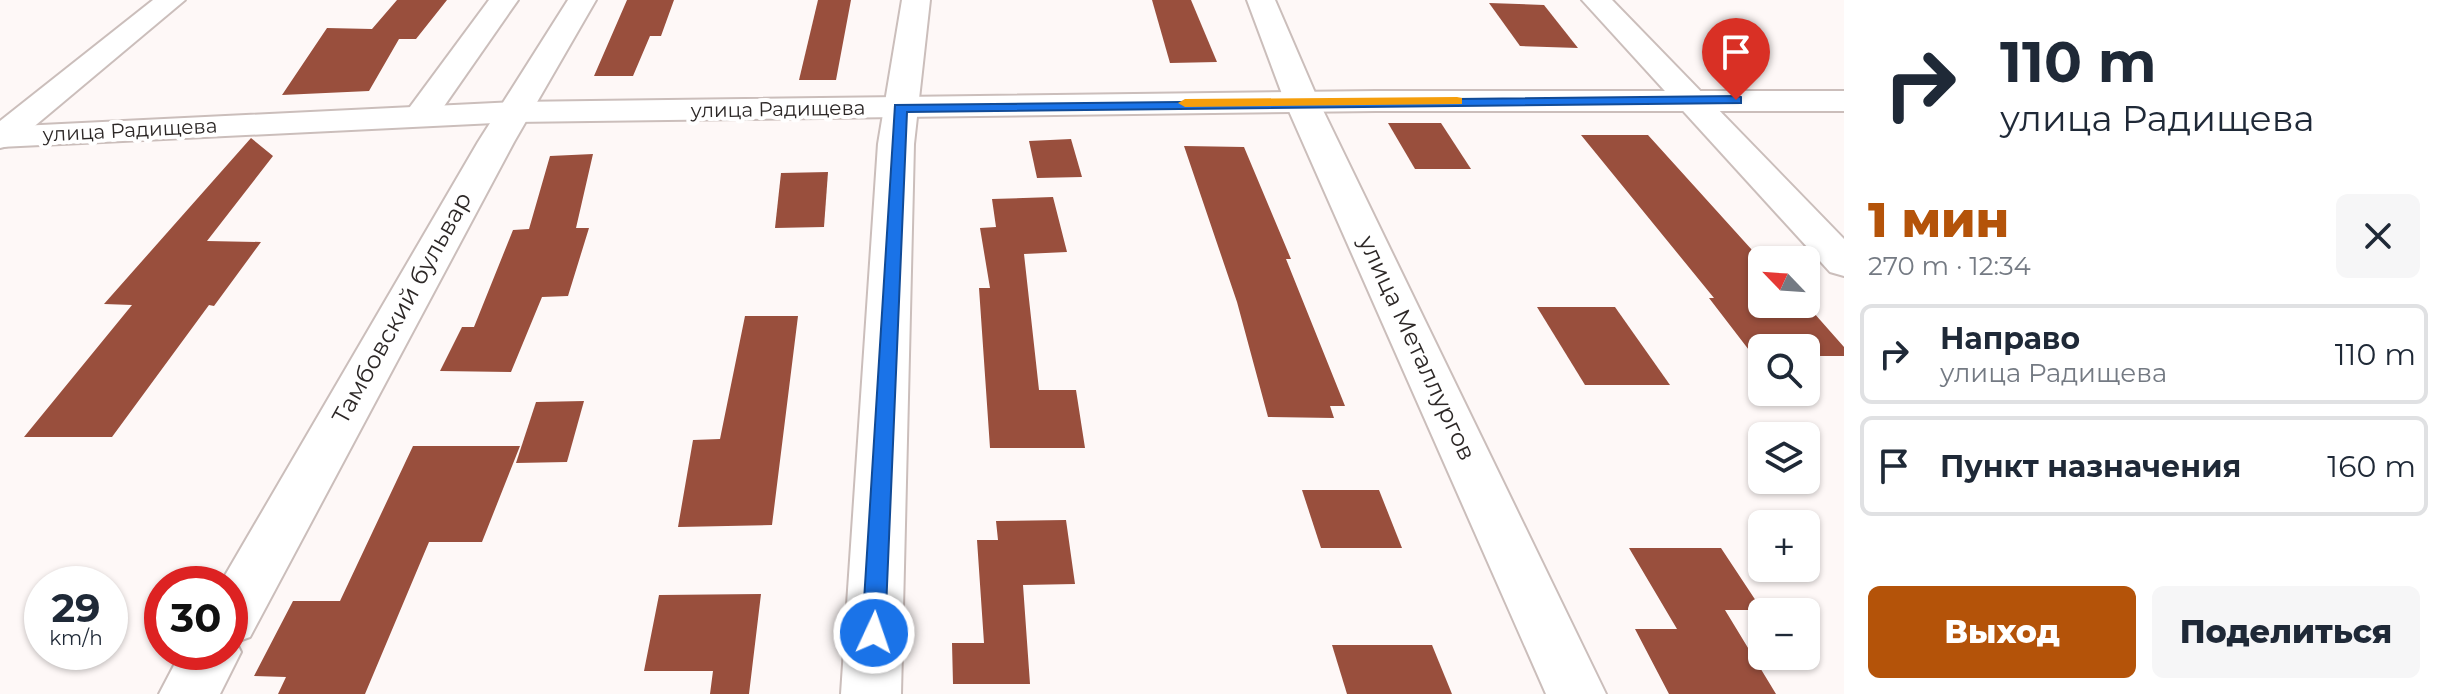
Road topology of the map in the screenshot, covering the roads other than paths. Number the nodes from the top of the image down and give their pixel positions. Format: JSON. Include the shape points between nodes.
{"nodes":[{"id":1,"x":171,"y":0,"type":"edge"},
{"id":2,"x":504,"y":0,"type":"edge"},
{"id":3,"x":582,"y":0,"type":"edge"},
{"id":4,"x":916,"y":0,"type":"edge"},
{"id":5,"x":1261,"y":0,"type":"edge"},
{"id":6,"x":1596,"y":0,"type":"edge"},
{"id":7,"x":1687,"y":101,"type":"junction"},
{"id":8,"x":1844,"y":101,"type":"edge"},
{"id":9,"x":1302,"y":102,"type":"junction"},
{"id":10,"x":900,"y":108,"type":"junction"},
{"id":11,"x":514,"y":112,"type":"junction"},
{"id":12,"x":421,"y":115,"type":"junction"},
{"id":13,"x":1,"y":137,"type":"edge"},
{"id":14,"x":1844,"y":263,"type":"edge"},
{"id":15,"x":248,"y":586,"type":"edge"},
{"id":16,"x":202,"y":670,"type":"edge"},
{"id":17,"x":189,"y":694,"type":"edge"},
{"id":18,"x":871,"y":694,"type":"edge"},
{"id":19,"x":1576,"y":694,"type":"edge"}],
"edges":[{"from":1,"to":13,"type":"street"},
{"from":2,"to":12,"type":"street"},
{"from":3,"to":11,"type":"street","name":"Тамбовский бульвар"},
{"from":4,"to":10,"type":"street"},
{"from":5,"to":9,"type":"street","name":"улица Металлургов"},
{"from":6,"to":7,"type":"street"},
{"from":7,"to":8,"type":"street","name":"улица Радищева"},
{"from":7,"to":9,"type":"street","name":"улица Радищева"},
{"from":7,"to":14,"type":"street"},
{"from":9,"to":10,"type":"street","name":"улица Радищева"},
{"from":9,"to":19,"type":"street","name":"улица Металлургов"},
{"from":10,"to":11,"type":"street","name":"улица Радищева"},
{"from":10,"to":18,"type":"street"},
{"from":11,"to":12,"type":"street","name":"улица Радищева"},
{"from":11,"to":15,"type":"street","name":"Тамбовский бульвар"},
{"from":12,"to":13,"type":"street","name":"улица Радищева"},
{"from":16,"to":17,"type":"street"}]}
